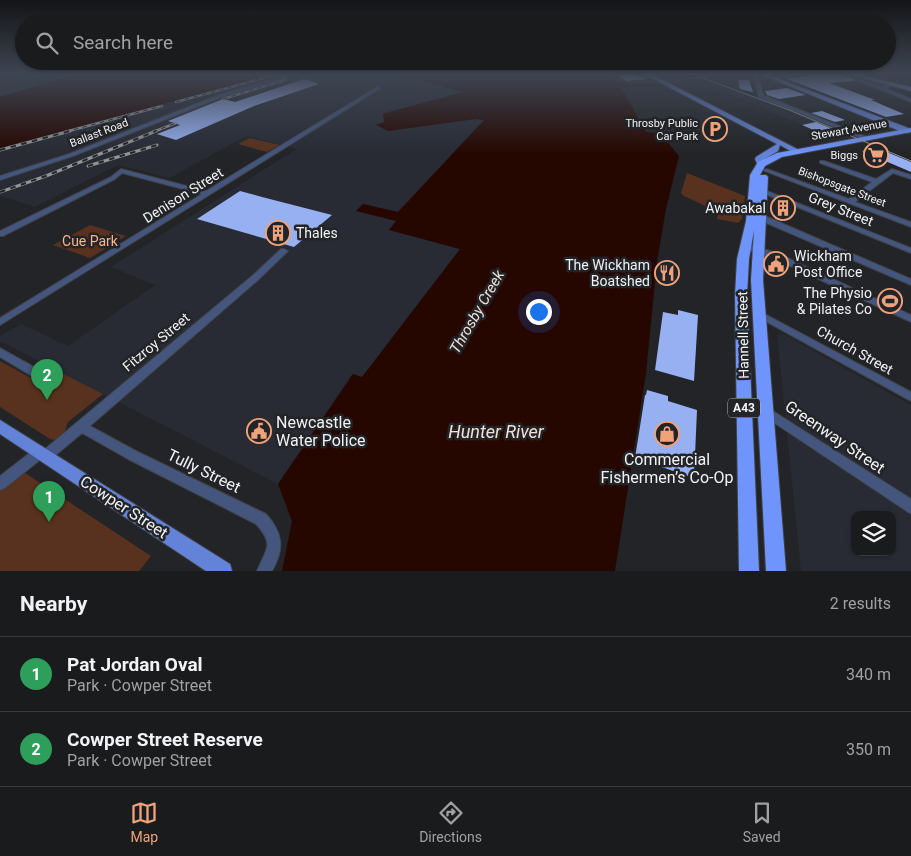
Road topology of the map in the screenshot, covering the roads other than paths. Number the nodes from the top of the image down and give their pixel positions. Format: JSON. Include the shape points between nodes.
{"nodes":[{"id":1,"x":209,"y":101,"type":"edge"},
{"id":2,"x":359,"y":101,"type":"edge"},
{"id":3,"x":694,"y":101,"type":"edge"},
{"id":4,"x":696,"y":101,"type":"edge"},
{"id":5,"x":773,"y":101,"type":"edge"},
{"id":6,"x":832,"y":101,"type":"edge"},
{"id":7,"x":910,"y":132,"type":"edge"},
{"id":8,"x":866,"y":138,"type":"junction"},
{"id":9,"x":776,"y":146,"type":"junction"},
{"id":10,"x":798,"y":154,"type":"junction"},
{"id":11,"x":822,"y":162,"type":"dead end"},
{"id":12,"x":763,"y":167,"type":"junction"},
{"id":13,"x":911,"y":177,"type":"edge"},
{"id":14,"x":0,"y":178,"type":"edge"},
{"id":15,"x":877,"y":182,"type":"junction"},
{"id":16,"x":762,"y":191,"type":"junction"},
{"id":17,"x":208,"y":194,"type":"junction"},
{"id":18,"x":850,"y":202,"type":"junction"},
{"id":19,"x":54,"y":204,"type":"junction"},
{"id":20,"x":762,"y":218,"type":"junction"},
{"id":21,"x":911,"y":225,"type":"edge"},
{"id":22,"x":0,"y":227,"type":"edge"},
{"id":23,"x":0,"y":234,"type":"edge"},
{"id":24,"x":752,"y":248,"type":"junction"},
{"id":25,"x":284,"y":251,"type":"dead end"},
{"id":26,"x":911,"y":251,"type":"edge"},
{"id":27,"x":911,"y":282,"type":"edge"},
{"id":28,"x":759,"y":314,"type":"junction"},
{"id":29,"x":911,"y":319,"type":"edge"},
{"id":30,"x":0,"y":322,"type":"edge"},
{"id":31,"x":0,"y":352,"type":"edge"},
{"id":32,"x":41,"y":376,"type":"dead end"},
{"id":33,"x":911,"y":397,"type":"edge"},
{"id":34,"x":765,"y":411,"type":"junction"},
{"id":35,"x":0,"y":426,"type":"edge"},
{"id":36,"x":80,"y":426,"type":"junction"},
{"id":37,"x":43,"y":454,"type":"junction"},
{"id":38,"x":0,"y":484,"type":"edge"},
{"id":39,"x":911,"y":508,"type":"edge"},
{"id":40,"x":223,"y":571,"type":"edge"},
{"id":41,"x":264,"y":571,"type":"edge"},
{"id":42,"x":749,"y":571,"type":"edge"},
{"id":43,"x":776,"y":571,"type":"edge"}],
"edges":[{"from":1,"to":14,"type":"street","name":"Ballast Road","via":[[63,158]]},
{"from":2,"to":17,"type":"street","name":"Denison Street"},
{"from":3,"to":9,"type":"main road"},
{"from":4,"to":10,"type":"main road"},
{"from":5,"to":8,"type":"street"},
{"from":6,"to":7,"type":"main road"},
{"from":7,"to":8,"type":"highway","name":"Stewart Avenue"},
{"from":7,"to":10,"type":"highway","name":"Stewart Avenue"},
{"from":8,"to":10,"type":"highway","name":"Stewart Avenue"},
{"from":9,"to":10,"type":"main road"},
{"from":9,"to":12,"type":"main road","via":[[759,160]]},
{"from":10,"to":12,"type":"highway"},
{"from":11,"to":15,"type":"street"},
{"from":12,"to":16,"type":"highway","name":"Hannell Street","number":"A43"},
{"from":12,"to":18,"type":"street","name":"Bishopsgate Street"},
{"from":12,"to":24,"type":"highway","name":"Hannell Street","number":"A43","via":[[754,175]]},
{"from":13,"to":15,"type":"street","via":[[892,171]]},
{"from":15,"to":18,"type":"street"},
{"from":16,"to":20,"type":"highway","name":"Hannell Street","number":"A43"},
{"from":16,"to":26,"type":"street","name":"Grey Street"},
{"from":17,"to":19,"type":"street","via":[[121,171],[113,178]]},
{"from":17,"to":30,"type":"street","name":"Denison Street"},
{"from":18,"to":21,"type":"street","name":"Bishopsgate Street"},
{"from":19,"to":22,"type":"street"},
{"from":19,"to":23,"type":"street"},
{"from":20,"to":24,"type":"highway","name":"Hannell Street","number":"A43"},
{"from":20,"to":27,"type":"street"},
{"from":24,"to":28,"type":"highway","name":"Hannell Street","number":"A43"},
{"from":24,"to":29,"type":"street"},
{"from":24,"to":42,"type":"highway","name":"Hannell Street","number":"A43","via":[[741,295]]},
{"from":25,"to":36,"type":"street","name":"Fitzroy Street"},
{"from":28,"to":33,"type":"street","name":"Church Street"},
{"from":28,"to":34,"type":"highway","name":"Hannell Street","number":"A43"},
{"from":31,"to":32,"type":"street"},
{"from":34,"to":39,"type":"street","name":"Greenway Street"},
{"from":34,"to":43,"type":"highway","name":"Hannell Street","number":"A43"},
{"from":35,"to":37,"type":"main road","name":"Cowper Street"},
{"from":36,"to":37,"type":"street","name":"Fitzroy Street"},
{"from":36,"to":41,"type":"street","name":"Tully Street","via":[[261,519],[272,530],[274,541],[273,553]]},
{"from":37,"to":38,"type":"street","name":"Fitzroy Street"},
{"from":37,"to":40,"type":"main road","name":"Cowper Street"}]}
